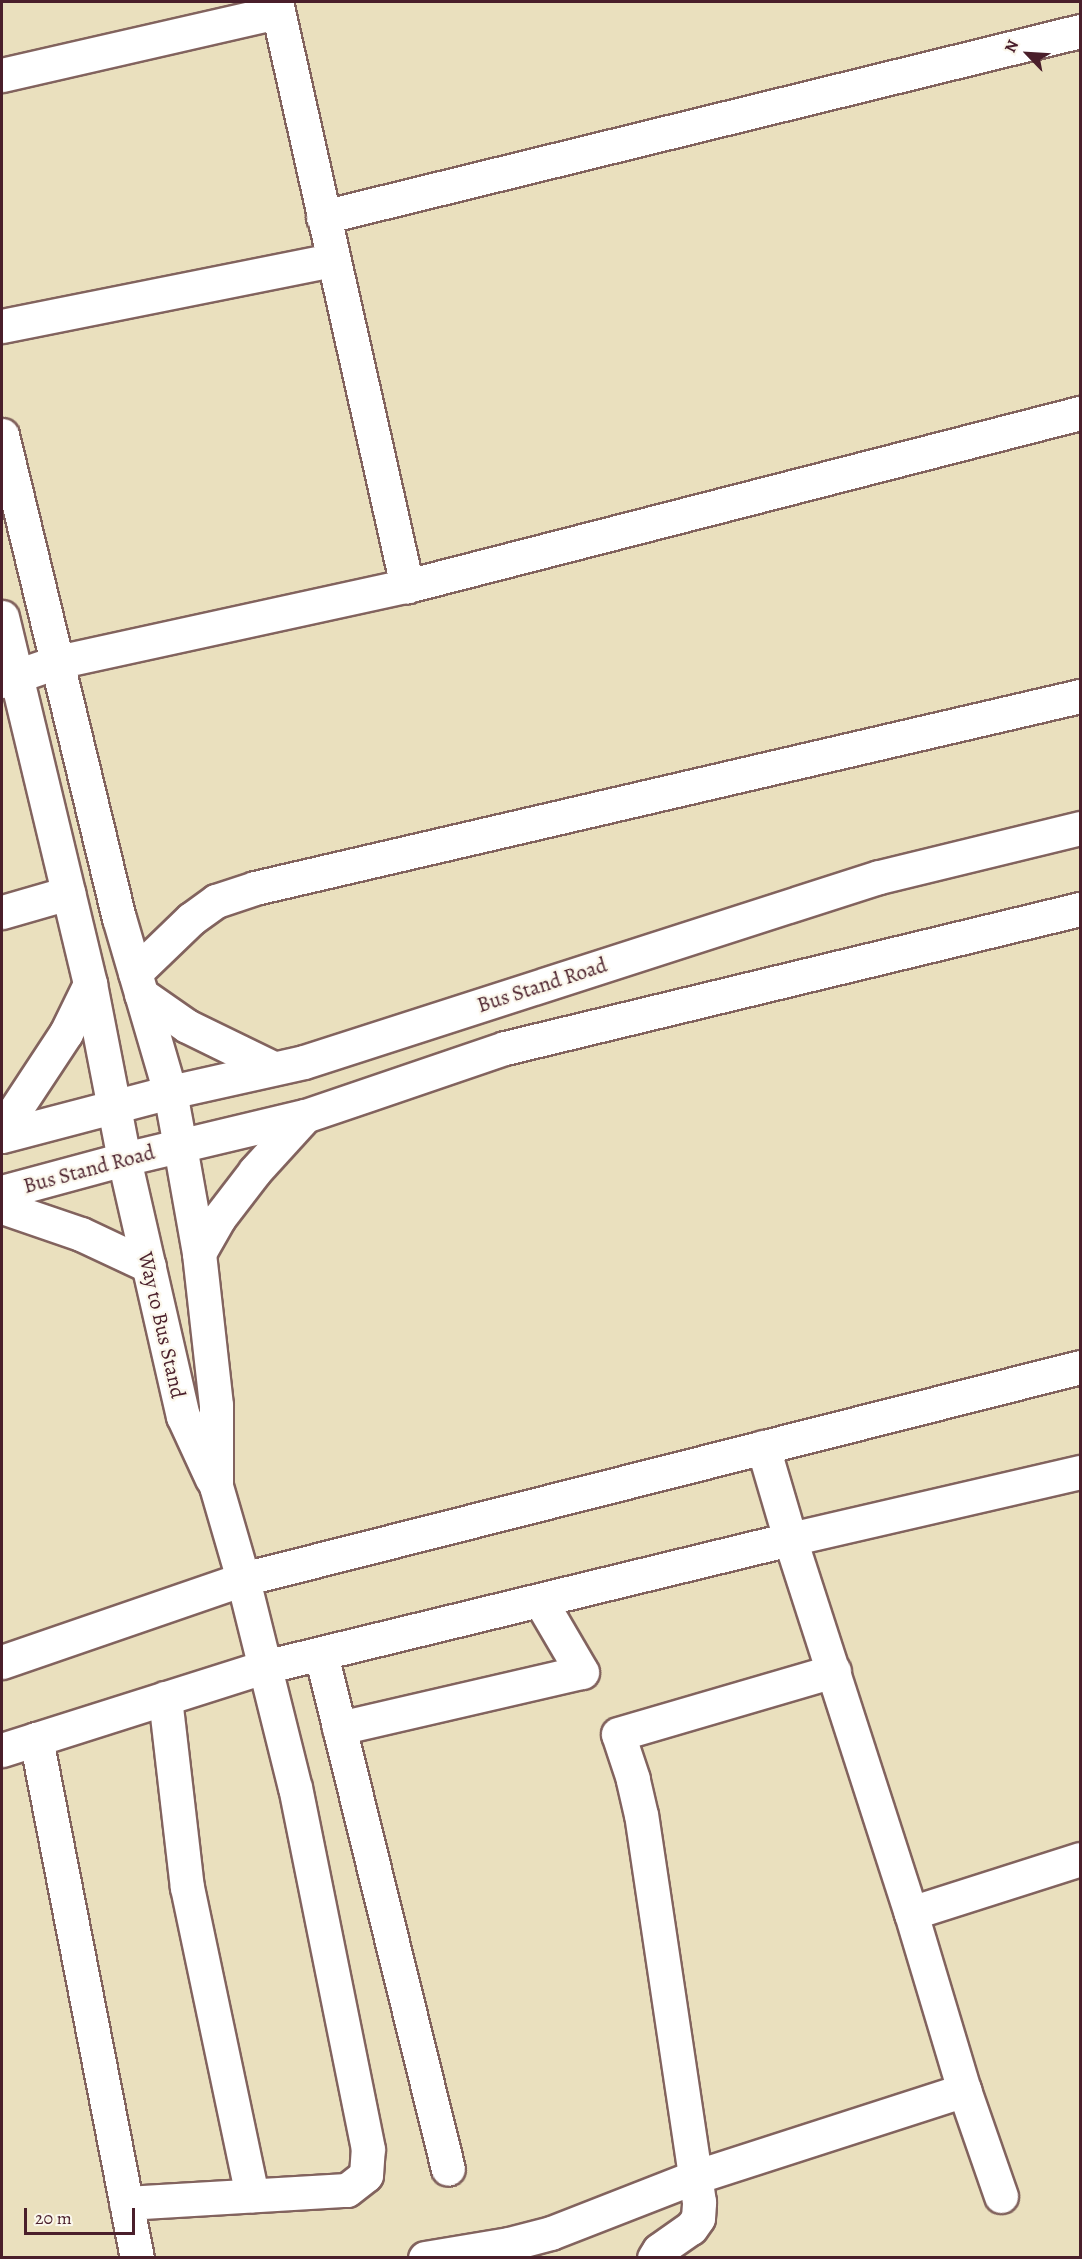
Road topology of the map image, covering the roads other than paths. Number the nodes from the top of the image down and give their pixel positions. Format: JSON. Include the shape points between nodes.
{"nodes":[{"id":1,"x":277,"y":7,"type":"edge"},
{"id":2,"x":1080,"y":31,"type":"edge"},
{"id":3,"x":2,"y":75,"type":"edge"},
{"id":4,"x":323,"y":217,"type":"junction"},
{"id":5,"x":333,"y":260,"type":"junction"},
{"id":6,"x":2,"y":326,"type":"edge"},
{"id":7,"x":1080,"y":413,"type":"edge"},
{"id":8,"x":2,"y":435,"type":"edge"},
{"id":9,"x":406,"y":586,"type":"junction"},
{"id":10,"x":2,"y":617,"type":"edge"},
{"id":11,"x":57,"y":662,"type":"junction"},
{"id":12,"x":9,"y":679,"type":"edge"},
{"id":13,"x":1080,"y":696,"type":"edge"},
{"id":14,"x":1080,"y":828,"type":"edge"},
{"id":15,"x":68,"y":893,"type":"junction"},
{"id":16,"x":1080,"y":909,"type":"edge"},
{"id":17,"x":2,"y":912,"type":"edge"},
{"id":18,"x":90,"y":984,"type":"junction"},
{"id":19,"x":138,"y":984,"type":"junction"},
{"id":20,"x":273,"y":1068,"type":"junction"},
{"id":21,"x":170,"y":1092,"type":"junction"},
{"id":22,"x":112,"y":1107,"type":"junction"},
{"id":23,"x":305,"y":1116,"type":"junction"},
{"id":24,"x":2,"y":1130,"type":"edge"},
{"id":25,"x":2,"y":1136,"type":"edge"},
{"id":26,"x":180,"y":1146,"type":"junction"},
{"id":27,"x":124,"y":1159,"type":"junction"},
{"id":28,"x":2,"y":1192,"type":"edge"},
{"id":29,"x":2,"y":1207,"type":"edge"},
{"id":30,"x":199,"y":1253,"type":"junction"},
{"id":31,"x":149,"y":1266,"type":"junction"},
{"id":32,"x":1080,"y":1367,"type":"edge"},
{"id":33,"x":764,"y":1447,"type":"junction"},
{"id":34,"x":1080,"y":1472,"type":"edge"},
{"id":35,"x":216,"y":1486,"type":"junction"},
{"id":36,"x":790,"y":1539,"type":"junction"},
{"id":37,"x":243,"y":1579,"type":"junction"},
{"id":38,"x":541,"y":1602,"type":"junction"},
{"id":39,"x":321,"y":1654,"type":"junction"},
{"id":40,"x":2,"y":1662,"type":"edge"},
{"id":41,"x":264,"y":1667,"type":"junction"},
{"id":42,"x":834,"y":1671,"type":"junction"},
{"id":43,"x":165,"y":1698,"type":"junction"},
{"id":44,"x":339,"y":1728,"type":"junction"},
{"id":45,"x":36,"y":1739,"type":"junction"},
{"id":46,"x":2,"y":1750,"type":"edge"},
{"id":47,"x":1080,"y":1859,"type":"edge"},
{"id":48,"x":911,"y":1913,"type":"junction"},
{"id":49,"x":964,"y":2090,"type":"junction"},
{"id":50,"x":448,"y":2169,"type":"dead end"},
{"id":51,"x":695,"y":2176,"type":"junction"},
{"id":52,"x":252,"y":2195,"type":"junction"},
{"id":53,"x":1000,"y":2196,"type":"dead end"},
{"id":54,"x":126,"y":2202,"type":"junction"},
{"id":55,"x":137,"y":2258,"type":"edge"},
{"id":56,"x":424,"y":2258,"type":"edge"},
{"id":57,"x":654,"y":2258,"type":"edge"}],
"edges":[{"from":1,"to":3,"type":"street"},
{"from":1,"to":4,"type":"street"},
{"from":2,"to":4,"type":"street"},
{"from":4,"to":5,"type":"street"},
{"from":5,"to":6,"type":"street"},
{"from":5,"to":9,"type":"street"},
{"from":7,"to":9,"type":"street"},
{"from":8,"to":11,"type":"street"},
{"from":9,"to":11,"type":"street"},
{"from":10,"to":12,"type":"street","name":"Way to Bus Stand"},
{"from":11,"to":12,"type":"street"},
{"from":11,"to":19,"type":"street"},
{"from":12,"to":15,"type":"street","name":"Way to Bus Stand"},
{"from":13,"to":19,"type":"street","via":[[255,888],[216,901],[190,919]]},
{"from":14,"to":20,"type":"street","name":"Bus Stand Road","via":[[879,877],[304,1062]]},
{"from":15,"to":17,"type":"street"},
{"from":15,"to":18,"type":"street","name":"Way to Bus Stand"},
{"from":16,"to":23,"type":"street","name":"Bus Stand Road","via":[[505,1048]]},
{"from":18,"to":22,"type":"street","name":"Way to Bus Stand"},
{"from":18,"to":24,"type":"street","via":[[66,1033]]},
{"from":19,"to":20,"type":"street","via":[[187,1026]]},
{"from":19,"to":21,"type":"street"},
{"from":20,"to":21,"type":"street","name":"Bus Stand Road"},
{"from":21,"to":22,"type":"street","name":"Bus Stand Road"},
{"from":21,"to":26,"type":"street"},
{"from":22,"to":25,"type":"street","name":"Bus Stand Road"},
{"from":22,"to":27,"type":"street","name":"Way to Bus Stand"},
{"from":23,"to":26,"type":"street","name":"Bus Stand Road"},
{"from":23,"to":30,"type":"street","via":[[255,1171],[219,1218]]},
{"from":26,"to":27,"type":"street","name":"Bus Stand Road"},
{"from":26,"to":30,"type":"street"},
{"from":27,"to":28,"type":"street","name":"Bus Stand Road"},
{"from":27,"to":31,"type":"street","name":"Way to Bus Stand"},
{"from":29,"to":31,"type":"street","via":[[81,1234]]},
{"from":30,"to":35,"type":"street","via":[[216,1405]]},
{"from":31,"to":35,"type":"street","name":"Way to Bus Stand","via":[[183,1416]]},
{"from":32,"to":33,"type":"street"},
{"from":33,"to":36,"type":"street"},
{"from":33,"to":37,"type":"street"},
{"from":34,"to":36,"type":"street"},
{"from":35,"to":37,"type":"street"},
{"from":36,"to":38,"type":"street"},
{"from":36,"to":42,"type":"street"},
{"from":37,"to":40,"type":"street"},
{"from":37,"to":41,"type":"street"},
{"from":38,"to":39,"type":"street"},
{"from":38,"to":44,"type":"street","via":[[582,1672]]},
{"from":39,"to":41,"type":"street"},
{"from":39,"to":44,"type":"street"},
{"from":41,"to":43,"type":"street"},
{"from":41,"to":52,"type":"street","via":[[295,1788],[368,2149],[366,2175],[347,2190]]},
{"from":42,"to":48,"type":"street"},
{"from":42,"to":51,"type":"street","via":[[618,1734],[641,1815]]},
{"from":43,"to":45,"type":"street"},
{"from":43,"to":52,"type":"street","via":[[187,1887]]},
{"from":44,"to":50,"type":"street"},
{"from":45,"to":46,"type":"street"},
{"from":45,"to":54,"type":"street"},
{"from":47,"to":48,"type":"street"},
{"from":48,"to":49,"type":"street"},
{"from":49,"to":51,"type":"street"},
{"from":49,"to":53,"type":"street"},
{"from":51,"to":56,"type":"street","via":[[551,2233]]},
{"from":51,"to":57,"type":"street","via":[[698,2218]]},
{"from":52,"to":54,"type":"street"},
{"from":54,"to":55,"type":"street"}]}
